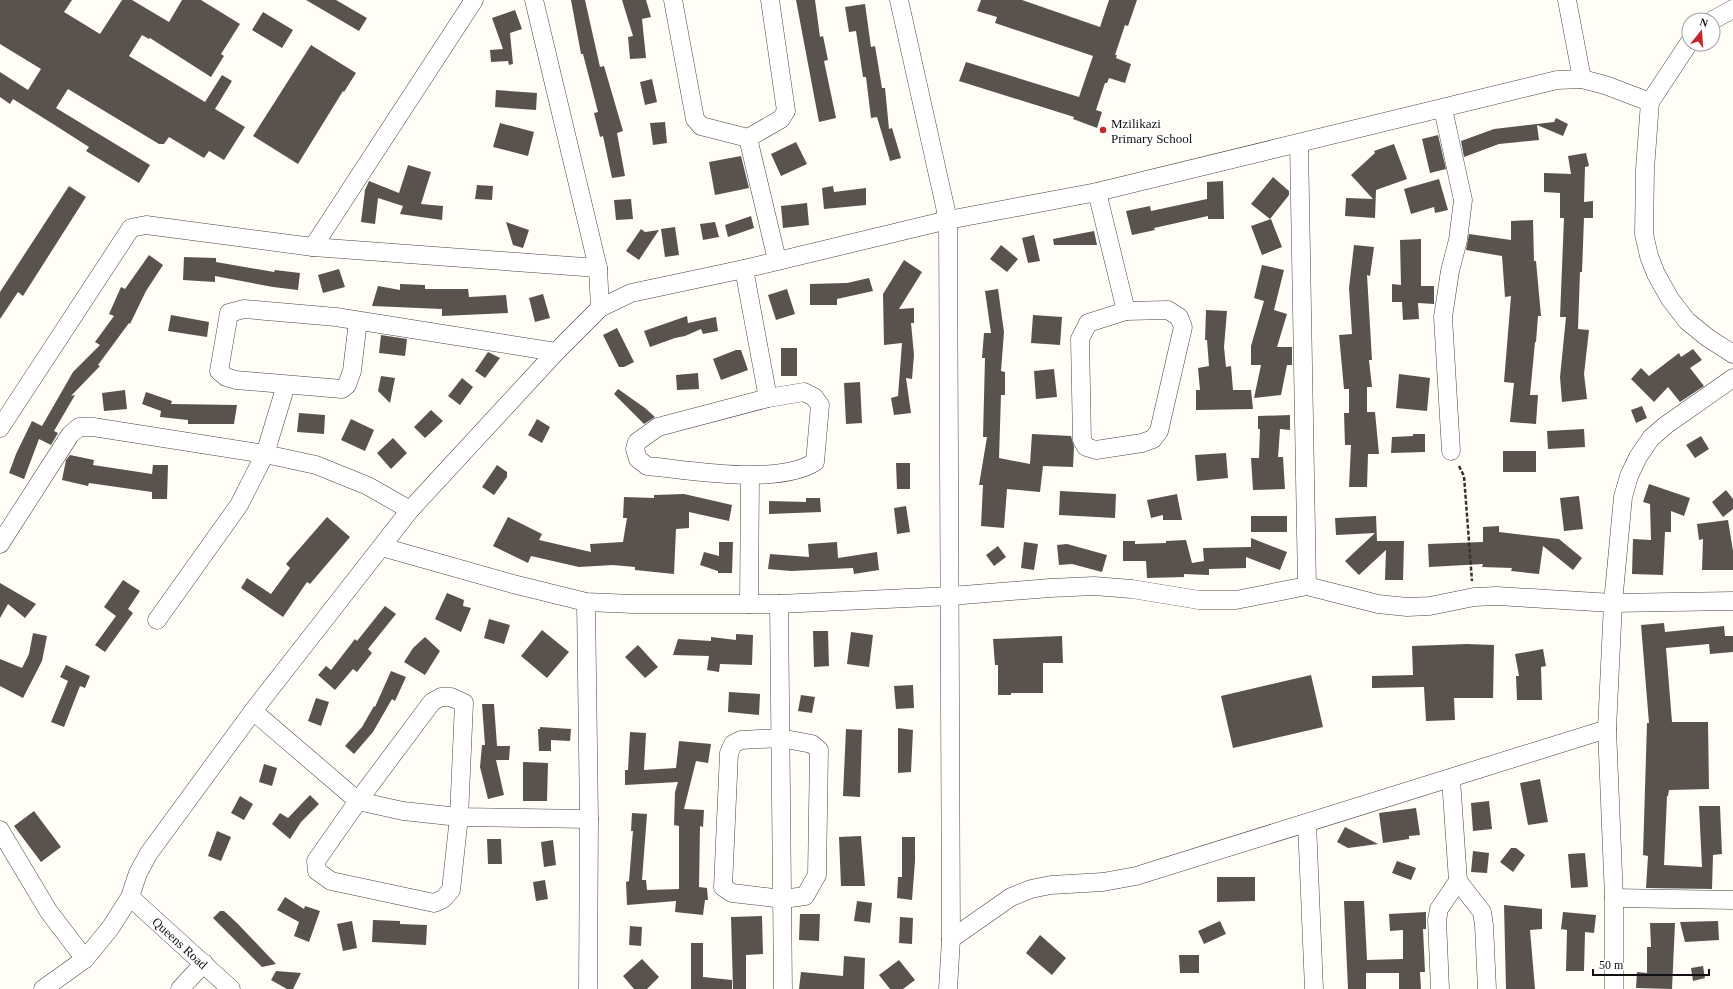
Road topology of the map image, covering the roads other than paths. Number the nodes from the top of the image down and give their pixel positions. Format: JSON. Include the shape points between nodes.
{"nodes":[{"id":1,"x":474,"y":0,"type":"edge"},
{"id":2,"x":534,"y":0,"type":"edge"},
{"id":3,"x":673,"y":0,"type":"edge"},
{"id":4,"x":770,"y":0,"type":"edge"},
{"id":5,"x":899,"y":0,"type":"edge"},
{"id":6,"x":1567,"y":0,"type":"edge"},
{"id":7,"x":1733,"y":9,"type":"edge"},
{"id":8,"x":1721,"y":16,"type":"edge"},
{"id":9,"x":1684,"y":52,"type":"edge"},
{"id":10,"x":1582,"y":79,"type":"junction"},
{"id":11,"x":1650,"y":102,"type":"junction"},
{"id":12,"x":1443,"y":109,"type":"junction"},
{"id":13,"x":748,"y":138,"type":"junction"},
{"id":14,"x":1299,"y":144,"type":"junction"},
{"id":15,"x":1097,"y":192,"type":"junction"},
{"id":16,"x":948,"y":220,"type":"junction"},
{"id":17,"x":313,"y":246,"type":"junction"},
{"id":18,"x":777,"y":260,"type":"junction"},
{"id":19,"x":598,"y":268,"type":"junction"},
{"id":20,"x":744,"y":269,"type":"junction"},
{"id":21,"x":600,"y":308,"type":"junction"},
{"id":22,"x":1126,"y":311,"type":"junction"},
{"id":23,"x":358,"y":321,"type":"junction"},
{"id":24,"x":556,"y":352,"type":"junction"},
{"id":25,"x":1733,"y":354,"type":"edge"},
{"id":26,"x":1733,"y":378,"type":"edge"},
{"id":27,"x":286,"y":385,"type":"junction"},
{"id":28,"x":768,"y":398,"type":"junction"},
{"id":29,"x":0,"y":428,"type":"edge"},
{"id":30,"x":1452,"y":451,"type":"road end"},
{"id":31,"x":266,"y":454,"type":"junction"},
{"id":32,"x":750,"y":476,"type":"junction"},
{"id":33,"x":410,"y":510,"type":"junction"},
{"id":34,"x":0,"y":544,"type":"edge"},
{"id":35,"x":382,"y":546,"type":"junction"},
{"id":36,"x":1307,"y":586,"type":"junction"},
{"id":37,"x":951,"y":596,"type":"junction"},
{"id":38,"x":1733,"y":601,"type":"edge"},
{"id":39,"x":586,"y":602,"type":"junction"},
{"id":40,"x":1613,"y":603,"type":"junction"},
{"id":41,"x":749,"y":604,"type":"junction"},
{"id":42,"x":779,"y":604,"type":"junction"},
{"id":43,"x":157,"y":620,"type":"dead end"},
{"id":44,"x":253,"y":711,"type":"junction"},
{"id":45,"x":1608,"y":730,"type":"junction"},
{"id":46,"x":780,"y":738,"type":"junction"},
{"id":47,"x":1451,"y":779,"type":"junction"},
{"id":48,"x":358,"y":801,"type":"junction"},
{"id":49,"x":459,"y":817,"type":"junction"},
{"id":50,"x":589,"y":819,"type":"junction"},
{"id":51,"x":1306,"y":823,"type":"junction"},
{"id":52,"x":0,"y":830,"type":"edge"},
{"id":53,"x":1458,"y":881,"type":"junction"},
{"id":54,"x":130,"y":897,"type":"junction"},
{"id":55,"x":1614,"y":898,"type":"junction"},
{"id":56,"x":783,"y":899,"type":"junction"},
{"id":57,"x":1733,"y":900,"type":"edge"},
{"id":58,"x":951,"y":939,"type":"junction"},
{"id":59,"x":85,"y":959,"type":"junction"},
{"id":60,"x":204,"y":963,"type":"junction"},
{"id":61,"x":43,"y":989,"type":"edge"},
{"id":62,"x":180,"y":989,"type":"edge"},
{"id":63,"x":231,"y":989,"type":"edge"},
{"id":64,"x":588,"y":989,"type":"edge"},
{"id":65,"x":783,"y":989,"type":"edge"},
{"id":66,"x":948,"y":989,"type":"edge"},
{"id":67,"x":1314,"y":989,"type":"edge"},
{"id":68,"x":1440,"y":989,"type":"edge"},
{"id":69,"x":1487,"y":989,"type":"edge"},
{"id":70,"x":1614,"y":989,"type":"edge"}],
"edges":[{"from":1,"to":17,"type":"street"},
{"from":2,"to":19,"type":"street"},
{"from":3,"to":13,"type":"street","via":[[695,119],[701,126]]},
{"from":4,"to":13,"type":"street","via":[[786,111],[781,118]]},
{"from":5,"to":16,"type":"street"},
{"from":6,"to":10,"type":"street"},
{"from":7,"to":8,"type":"street"},
{"from":9,"to":11,"type":"street"},
{"from":10,"to":11,"type":"street"},
{"from":10,"to":12,"type":"street","via":[[1557,80]]},
{"from":11,"to":25,"type":"street","via":[[1644,234],[1649,256],[1670,299],[1687,321]]},
{"from":12,"to":14,"type":"street"},
{"from":12,"to":30,"type":"street","via":[[1463,200],[1443,317]]},
{"from":13,"to":18,"type":"street"},
{"from":14,"to":15,"type":"street"},
{"from":14,"to":36,"type":"street"},
{"from":15,"to":16,"type":"street"},
{"from":15,"to":22,"type":"street"},
{"from":16,"to":18,"type":"street"},
{"from":16,"to":37,"type":"street"},
{"from":17,"to":19,"type":"street"},
{"from":17,"to":29,"type":"street","via":[[146,225],[131,228]]},
{"from":18,"to":20,"type":"street"},
{"from":19,"to":21,"type":"street"},
{"from":20,"to":21,"type":"street","via":[[631,294]]},
{"from":20,"to":28,"type":"street"},
{"from":21,"to":24,"type":"street"},
{"from":22,"to":22,"type":"street","via":[[1088,322],[1080,339],[1082,440],[1086,447],[1096,450],[1153,439],[1159,431],[1180,342],[1182,321],[1174,313],[1168,310]]},
{"from":23,"to":24,"type":"street"},
{"from":23,"to":27,"type":"street","via":[[352,371],[347,385],[342,389],[335,389]]},
{"from":23,"to":27,"type":"street","via":[[244,309],[229,313],[219,371],[226,377],[236,380]]},
{"from":24,"to":33,"type":"street"},
{"from":26,"to":40,"type":"street","via":[[1666,425],[1651,438],[1638,457],[1623,497]]},
{"from":27,"to":31,"type":"street"},
{"from":28,"to":32,"type":"street","via":[[804,392],[814,397],[820,405],[815,462],[805,468]]},
{"from":28,"to":32,"type":"street","via":[[658,427],[637,442],[635,449],[638,459],[647,466]]},
{"from":31,"to":33,"type":"street","via":[[316,465],[368,486]]},
{"from":31,"to":34,"type":"street","via":[[93,427],[79,427],[70,435]]},
{"from":31,"to":43,"type":"street","via":[[239,504]]},
{"from":32,"to":41,"type":"street"},
{"from":33,"to":35,"type":"street"},
{"from":35,"to":39,"type":"street"},
{"from":35,"to":44,"type":"street"},
{"from":36,"to":37,"type":"street","via":[[1236,600],[1199,600],[1132,589],[1094,586]]},
{"from":36,"to":40,"type":"street","via":[[1393,607],[1430,606],[1474,597],[1497,596]]},
{"from":37,"to":42,"type":"street"},
{"from":37,"to":58,"type":"street"},
{"from":38,"to":40,"type":"street"},
{"from":39,"to":41,"type":"street"},
{"from":39,"to":50,"type":"street"},
{"from":40,"to":45,"type":"street"},
{"from":41,"to":42,"type":"street"},
{"from":42,"to":46,"type":"street"},
{"from":44,"to":48,"type":"street"},
{"from":44,"to":54,"type":"street","via":[[149,853],[138,873]]},
{"from":45,"to":47,"type":"street"},
{"from":45,"to":55,"type":"street"},
{"from":46,"to":56,"type":"street"},
{"from":46,"to":56,"type":"street","via":[[812,744],[820,750],[817,875],[805,896]]},
{"from":46,"to":56,"type":"street","via":[[741,740],[733,744],[729,753],[723,887],[732,893]]},
{"from":47,"to":51,"type":"street"},
{"from":47,"to":53,"type":"street"},
{"from":48,"to":49,"type":"street","via":[[403,811]]},
{"from":48,"to":49,"type":"street","via":[[432,702],[451,697],[464,703]]},
{"from":48,"to":49,"type":"street","via":[[316,861],[318,871],[331,881],[434,903],[443,899],[451,890]]},
{"from":49,"to":50,"type":"street"},
{"from":50,"to":64,"type":"street"},
{"from":51,"to":58,"type":"street","via":[[1136,876],[1031,889],[1011,897]]},
{"from":51,"to":67,"type":"street"},
{"from":52,"to":59,"type":"street","via":[[49,912]]},
{"from":53,"to":68,"type":"street","via":[[1439,909],[1437,920]]},
{"from":53,"to":69,"type":"street","via":[[1482,912]]},
{"from":54,"to":59,"type":"street","via":[[111,927]]},
{"from":54,"to":60,"type":"street","name":"Queens Road"},
{"from":55,"to":57,"type":"street"},
{"from":55,"to":70,"type":"street"},
{"from":56,"to":65,"type":"street"},
{"from":58,"to":66,"type":"street"},
{"from":59,"to":61,"type":"street"},
{"from":60,"to":62,"type":"street"},
{"from":60,"to":63,"type":"street","name":"Queens Road"}]}
